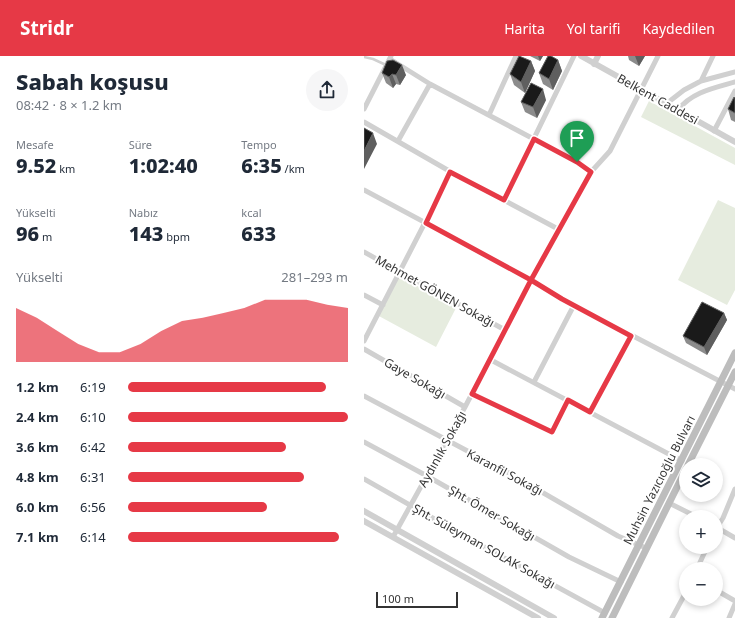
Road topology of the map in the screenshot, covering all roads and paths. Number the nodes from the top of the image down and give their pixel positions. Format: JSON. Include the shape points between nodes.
{"nodes":[{"id":1,"x":516,"y":56,"type":"edge"},
{"id":2,"x":574,"y":56,"type":"edge"},
{"id":3,"x":598,"y":56,"type":"edge"},
{"id":4,"x":658,"y":56,"type":"edge"},
{"id":5,"x":713,"y":56,"type":"edge"},
{"id":6,"x":364,"y":57,"type":"edge"},
{"id":7,"x":584,"y":57,"type":"edge"},
{"id":8,"x":390,"y":58,"type":"edge"},
{"id":9,"x":594,"y":64,"type":"junction"},
{"id":10,"x":386,"y":65,"type":"junction"},
{"id":11,"x":735,"y":72,"type":"edge"},
{"id":12,"x":701,"y":81,"type":"junction"},
{"id":13,"x":735,"y":82,"type":"edge"},
{"id":14,"x":430,"y":84,"type":"junction"},
{"id":15,"x":641,"y":89,"type":"junction"},
{"id":16,"x":735,"y":91,"type":"edge"},
{"id":17,"x":666,"y":104,"type":"junction"},
{"id":18,"x":364,"y":109,"type":"edge"},
{"id":19,"x":678,"y":110,"type":"junction"},
{"id":20,"x":489,"y":115,"type":"junction"},
{"id":21,"x":364,"y":122,"type":"edge"},
{"id":22,"x":714,"y":130,"type":"junction"},
{"id":23,"x":534,"y":139,"type":"junction"},
{"id":24,"x":398,"y":141,"type":"junction"},
{"id":25,"x":735,"y":142,"type":"edge"},
{"id":26,"x":450,"y":172,"type":"junction"},
{"id":27,"x":591,"y":172,"type":"junction"},
{"id":28,"x":364,"y":190,"type":"edge"},
{"id":29,"x":504,"y":200,"type":"junction"},
{"id":30,"x":426,"y":223,"type":"junction"},
{"id":31,"x":558,"y":229,"type":"junction"},
{"id":32,"x":364,"y":252,"type":"edge"},
{"id":33,"x":400,"y":272,"type":"junction"},
{"id":34,"x":531,"y":280,"type":"junction"},
{"id":35,"x":364,"y":295,"type":"edge"},
{"id":36,"x":383,"y":304,"type":"junction"},
{"id":37,"x":574,"y":305,"type":"junction"},
{"id":38,"x":505,"y":330,"type":"junction"},
{"id":39,"x":631,"y":336,"type":"junction"},
{"id":40,"x":364,"y":341,"type":"edge"},
{"id":41,"x":364,"y":349,"type":"edge"},
{"id":42,"x":735,"y":353,"type":"edge"},
{"id":43,"x":491,"y":360,"type":"junction"},
{"id":44,"x":735,"y":372,"type":"edge"},
{"id":45,"x":720,"y":381,"type":"junction"},
{"id":46,"x":534,"y":382,"type":"junction"},
{"id":47,"x":732,"y":387,"type":"edge"},
{"id":48,"x":472,"y":394,"type":"junction"},
{"id":49,"x":364,"y":396,"type":"edge"},
{"id":50,"x":568,"y":400,"type":"junction"},
{"id":51,"x":466,"y":407,"type":"junction"},
{"id":52,"x":590,"y":412,"type":"junction"},
{"id":53,"x":446,"y":441,"type":"junction"},
{"id":54,"x":364,"y":442,"type":"edge"},
{"id":55,"x":687,"y":458,"type":"edge"},
{"id":56,"x":688,"y":458,"type":"edge"},
{"id":57,"x":679,"y":460,"type":"edge"},
{"id":58,"x":679,"y":475,"type":"edge"},
{"id":59,"x":427,"y":476,"type":"junction"},
{"id":60,"x":364,"y":479,"type":"edge"},
{"id":61,"x":679,"y":483,"type":"edge"},
{"id":62,"x":735,"y":489,"type":"edge"},
{"id":63,"x":669,"y":503,"type":"junction"},
{"id":64,"x":410,"y":505,"type":"junction"},
{"id":65,"x":683,"y":510,"type":"edge"},
{"id":66,"x":364,"y":511,"type":"edge"},
{"id":67,"x":723,"y":518,"type":"edge"},
{"id":68,"x":364,"y":521,"type":"edge"},
{"id":69,"x":397,"y":530,"type":"junction"},
{"id":70,"x":723,"y":532,"type":"edge"},
{"id":71,"x":393,"y":537,"type":"junction"},
{"id":72,"x":735,"y":538,"type":"edge"},
{"id":73,"x":642,"y":547,"type":"junction"},
{"id":74,"x":620,"y":582,"type":"junction"},
{"id":75,"x":723,"y":594,"type":"edge"},
{"id":76,"x":735,"y":602,"type":"edge"},
{"id":77,"x":679,"y":605,"type":"edge"},
{"id":78,"x":604,"y":616,"type":"edge"},
{"id":79,"x":538,"y":618,"type":"edge"},
{"id":80,"x":554,"y":618,"type":"edge"},
{"id":81,"x":612,"y":618,"type":"edge"},
{"id":82,"x":672,"y":618,"type":"edge"},
{"id":83,"x":729,"y":618,"type":"edge"}],
"edges":[{"from":1,"to":20,"type":"street"},
{"from":2,"to":23,"type":"street"},
{"from":3,"to":9,"type":"street"},
{"from":4,"to":15,"type":"street","name":"Aydınlık Sokağı"},
{"from":5,"to":12,"type":"street"},
{"from":6,"to":10,"type":"lane"},
{"from":7,"to":9,"type":"street","name":"Belkent Caddesi"},
{"from":8,"to":10,"type":"street"},
{"from":8,"to":14,"type":"street"},
{"from":9,"to":15,"type":"street","name":"Belkent Caddesi"},
{"from":10,"to":18,"type":"street"},
{"from":11,"to":12,"type":"street"},
{"from":12,"to":17,"type":"street"},
{"from":13,"to":19,"type":"street","via":[[704,90],[684,102]]},
{"from":14,"to":20,"type":"street"},
{"from":14,"to":24,"type":"street"},
{"from":15,"to":17,"type":"street","name":"Belkent Caddesi"},
{"from":15,"to":27,"type":"street","name":"Aydınlık Sokağı","via":[[610,151]]},
{"from":16,"to":22,"type":"street"},
{"from":17,"to":19,"type":"street","name":"Belkent Caddesi"},
{"from":19,"to":22,"type":"street","name":"Belkent Caddesi"},
{"from":20,"to":23,"type":"street"},
{"from":21,"to":24,"type":"street"},
{"from":22,"to":25,"type":"street","name":"Belkent Caddesi"},
{"from":23,"to":27,"type":"street"},
{"from":23,"to":29,"type":"street"},
{"from":24,"to":26,"type":"street"},
{"from":26,"to":29,"type":"street"},
{"from":26,"to":30,"type":"street"},
{"from":27,"to":31,"type":"street","name":"Aydınlık Sokağı"},
{"from":28,"to":30,"type":"street"},
{"from":29,"to":31,"type":"street"},
{"from":30,"to":33,"type":"street"},
{"from":30,"to":34,"type":"street"},
{"from":31,"to":34,"type":"street","name":"Aydınlık Sokağı"},
{"from":32,"to":33,"type":"street","name":"Mehmet GÖNEN Sokağı"},
{"from":33,"to":36,"type":"street"},
{"from":33,"to":38,"type":"street","name":"Mehmet GÖNEN Sokağı"},
{"from":34,"to":37,"type":"street"},
{"from":34,"to":38,"type":"street","name":"Aydınlık Sokağı"},
{"from":35,"to":36,"type":"street"},
{"from":36,"to":40,"type":"street"},
{"from":37,"to":39,"type":"street"},
{"from":37,"to":46,"type":"street"},
{"from":38,"to":43,"type":"street","name":"Aydınlık Sokağı"},
{"from":39,"to":45,"type":"street"},
{"from":39,"to":52,"type":"street"},
{"from":41,"to":51,"type":"street","name":"Gaye Sokağı"},
{"from":42,"to":45,"type":"main road","name":"Muhsin Yazıcıoğlu Bulvarı"},
{"from":43,"to":46,"type":"street"},
{"from":43,"to":48,"type":"street","name":"Aydınlık Sokağı"},
{"from":44,"to":47,"type":"main road","name":"Muhsin Yazıcıoğlu Bulvarı"},
{"from":45,"to":47,"type":"street"},
{"from":45,"to":55,"type":"main road","name":"Muhsin Yazıcıoğlu Bulvarı"},
{"from":46,"to":50,"type":"street"},
{"from":47,"to":56,"type":"main road","name":"Muhsin Yazıcıoğlu Bulvarı"},
{"from":48,"to":50,"type":"street","via":[[552,432]]},
{"from":48,"to":51,"type":"street","name":"Aydınlık Sokağı"},
{"from":49,"to":53,"type":"street","name":"Karanfil Sokağı"},
{"from":50,"to":52,"type":"street"},
{"from":51,"to":53,"type":"street","name":"Aydınlık Sokağı"},
{"from":52,"to":57,"type":"street"},
{"from":53,"to":59,"type":"street","name":"Aydınlık Sokağı"},
{"from":53,"to":73,"type":"street","name":"Karanfil Sokağı"},
{"from":54,"to":59,"type":"street","name":"Şht. Ömer Sokağı"},
{"from":58,"to":73,"type":"main road","name":"Muhsin Yazıcıoğlu Bulvarı"},
{"from":59,"to":64,"type":"street","name":"Aydınlık Sokağı"},
{"from":59,"to":74,"type":"street","name":"Şht. Ömer Sokağı","via":[[569,557]]},
{"from":60,"to":64,"type":"street","name":"Şht. Süleyman SOLAK Sokağı"},
{"from":61,"to":63,"type":"main road","name":"Muhsin Yazıcıoğlu Bulvarı"},
{"from":62,"to":67,"type":"street"},
{"from":63,"to":65,"type":"street"},
{"from":63,"to":73,"type":"main road","name":"Muhsin Yazıcıoğlu Bulvarı"},
{"from":64,"to":69,"type":"street","name":"Aydınlık Sokağı"},
{"from":64,"to":78,"type":"street","name":"Şht. Süleyman SOLAK Sokağı"},
{"from":66,"to":69,"type":"street"},
{"from":68,"to":71,"type":"street"},
{"from":69,"to":71,"type":"street","name":"Aydınlık Sokağı"},
{"from":69,"to":80,"type":"street"},
{"from":70,"to":72,"type":"street"},
{"from":71,"to":79,"type":"street"},
{"from":73,"to":74,"type":"main road","name":"Muhsin Yazıcıoğlu Bulvarı"},
{"from":73,"to":81,"type":"main road","name":"Muhsin Yazıcıoğlu Bulvarı"},
{"from":74,"to":78,"type":"main road","name":"Muhsin Yazıcıoğlu Bulvarı"},
{"from":75,"to":76,"type":"street"},
{"from":76,"to":83,"type":"street"},
{"from":77,"to":82,"type":"street"}]}
